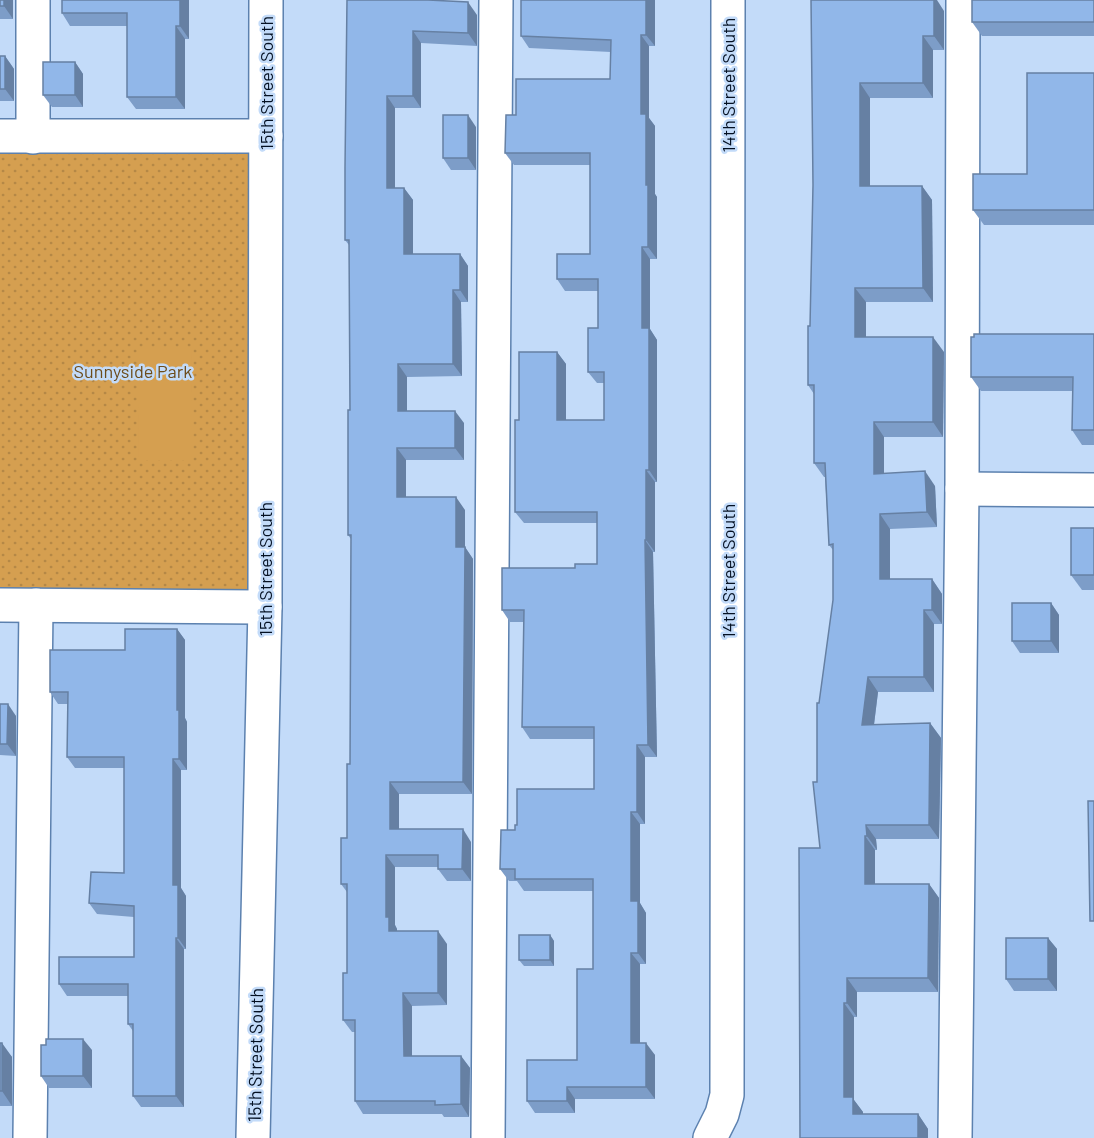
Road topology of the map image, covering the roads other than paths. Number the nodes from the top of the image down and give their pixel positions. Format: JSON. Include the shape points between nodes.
{"nodes":[{"id":1,"x":33,"y":0,"type":"edge"},
{"id":2,"x":266,"y":0,"type":"edge"},
{"id":3,"x":496,"y":0,"type":"edge"},
{"id":4,"x":728,"y":0,"type":"edge"},
{"id":5,"x":963,"y":0,"type":"edge"},
{"id":6,"x":0,"y":136,"type":"edge"},
{"id":7,"x":33,"y":136,"type":"junction"},
{"id":8,"x":266,"y":136,"type":"junction"},
{"id":9,"x":962,"y":489,"type":"junction"},
{"id":10,"x":1094,"y":490,"type":"edge"},
{"id":11,"x":0,"y":605,"type":"edge"},
{"id":12,"x":36,"y":605,"type":"junction"},
{"id":13,"x":265,"y":607,"type":"junction"},
{"id":14,"x":30,"y":1138,"type":"edge"},
{"id":15,"x":253,"y":1138,"type":"edge"},
{"id":16,"x":488,"y":1138,"type":"edge"},
{"id":17,"x":710,"y":1138,"type":"edge"},
{"id":18,"x":955,"y":1138,"type":"edge"}],
"edges":[{"from":1,"to":7,"type":"street"},
{"from":2,"to":8,"type":"street","name":"15th Street South"},
{"from":3,"to":16,"type":"street"},
{"from":4,"to":17,"type":"street","name":"14th Street South","via":[[727,1095]]},
{"from":5,"to":9,"type":"street"},
{"from":6,"to":7,"type":"street"},
{"from":7,"to":8,"type":"street"},
{"from":8,"to":13,"type":"street","name":"15th Street South"},
{"from":9,"to":10,"type":"street"},
{"from":9,"to":18,"type":"street"},
{"from":11,"to":12,"type":"street"},
{"from":12,"to":13,"type":"street"},
{"from":12,"to":14,"type":"street"},
{"from":13,"to":15,"type":"street","name":"15th Street South"}]}
